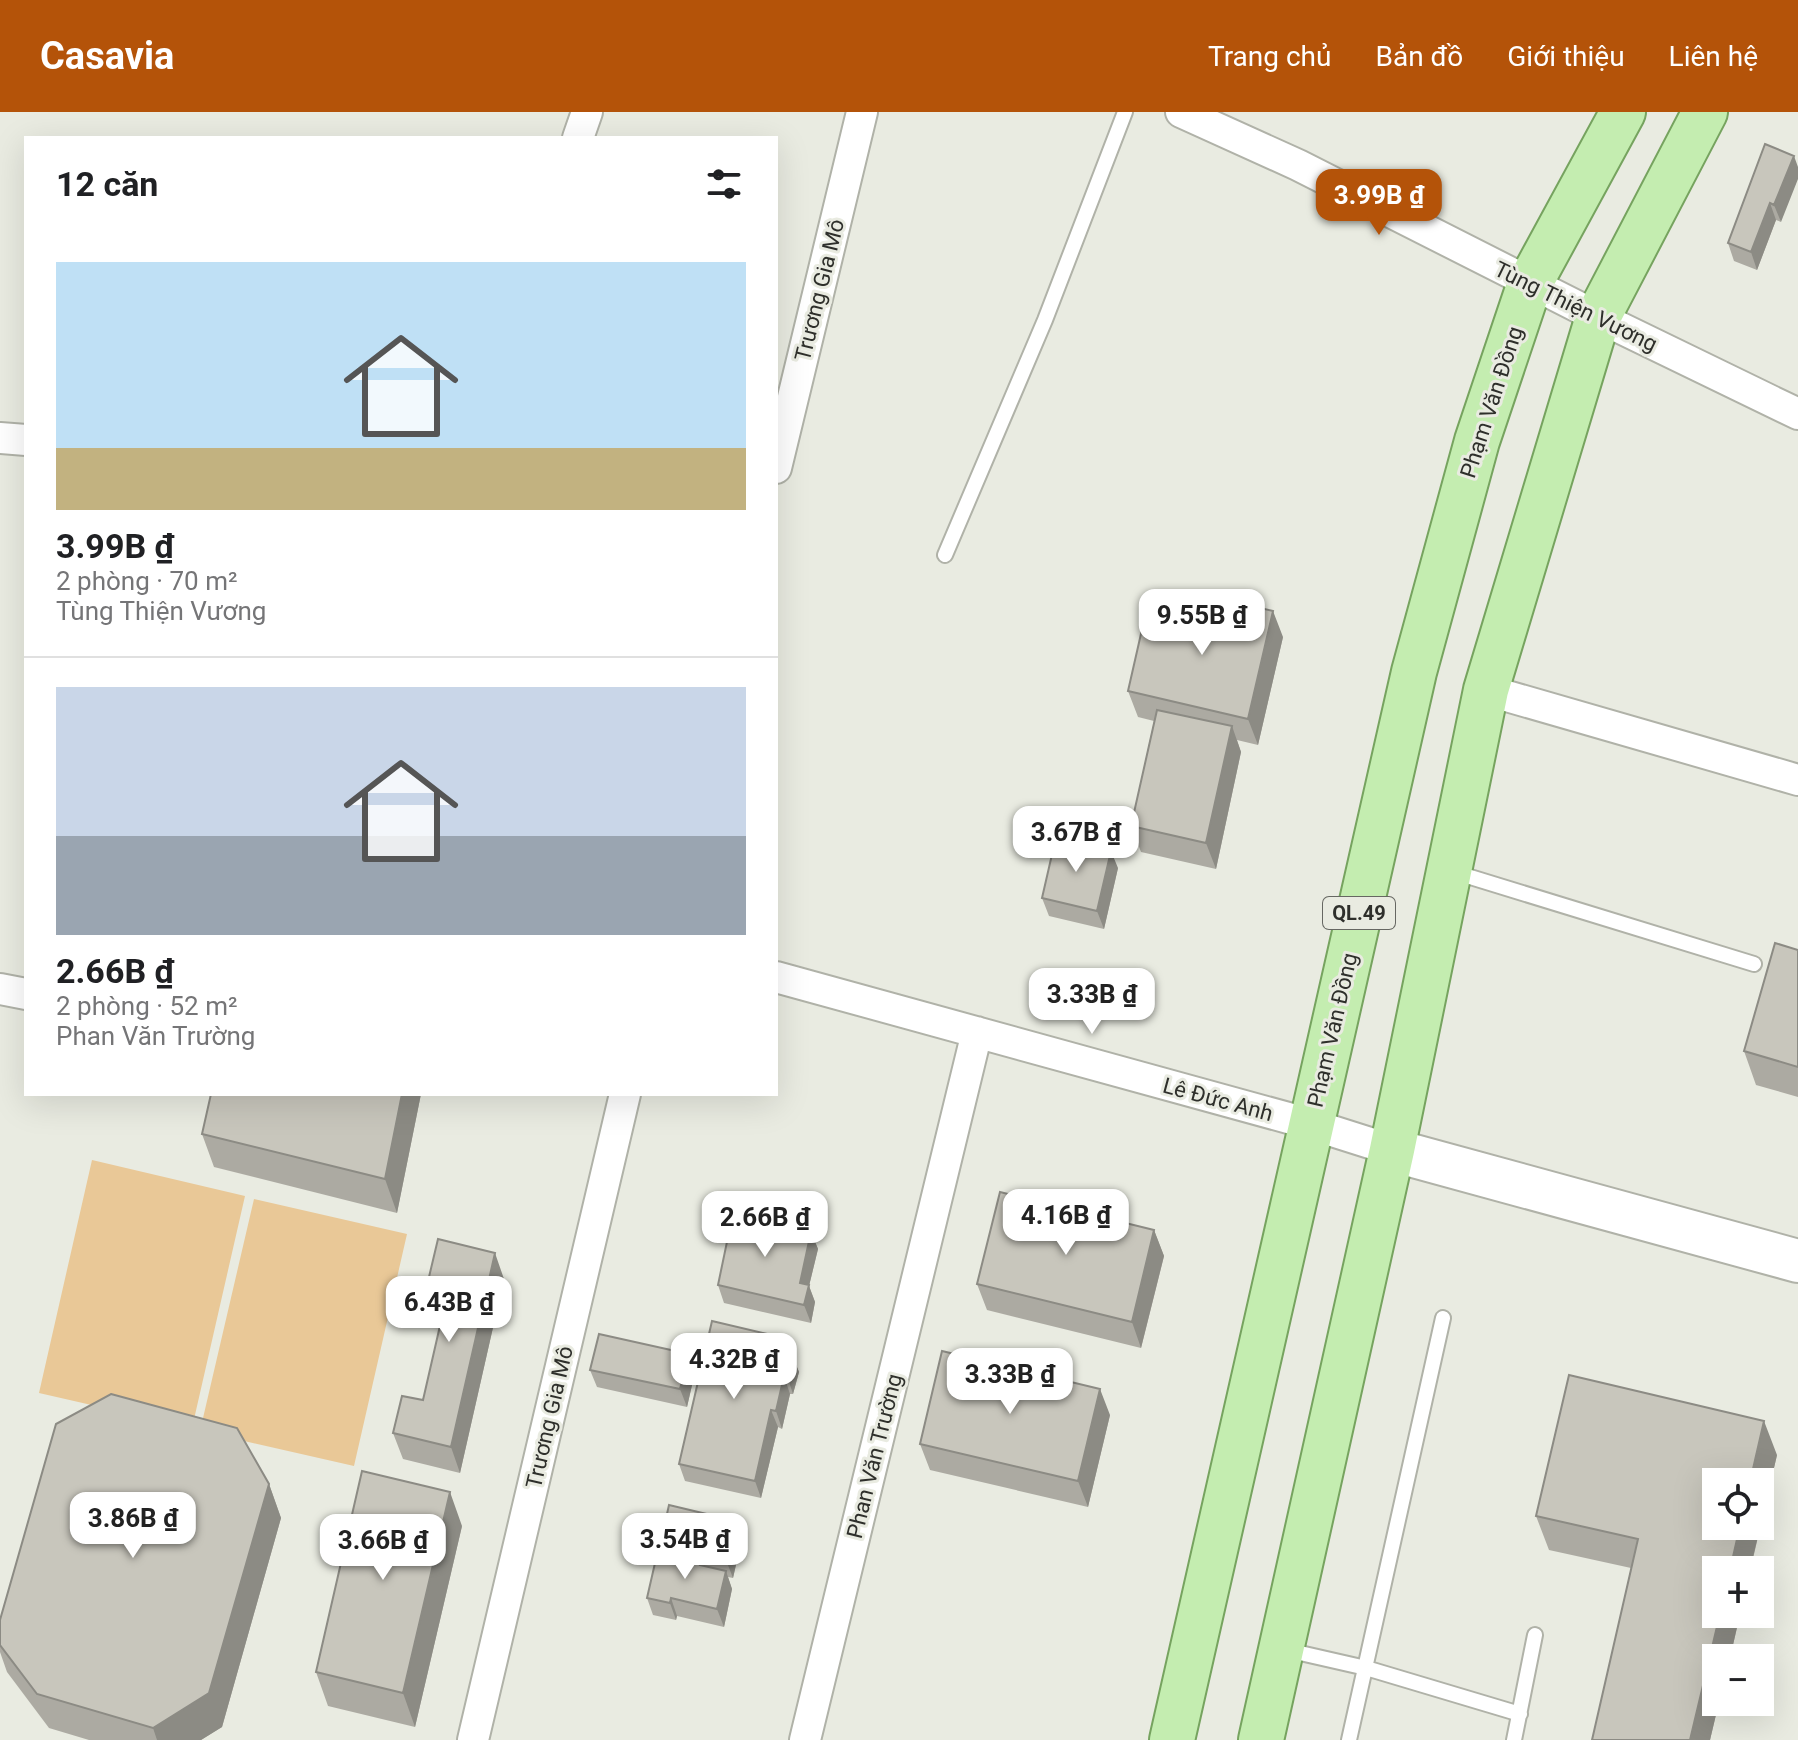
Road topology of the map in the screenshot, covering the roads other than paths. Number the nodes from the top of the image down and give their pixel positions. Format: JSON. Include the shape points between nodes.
{"nodes":[{"id":1,"x":587,"y":112,"type":"edge"},
{"id":2,"x":862,"y":112,"type":"edge"},
{"id":3,"x":1125,"y":112,"type":"edge"},
{"id":4,"x":1181,"y":112,"type":"edge"},
{"id":5,"x":1623,"y":112,"type":"edge"},
{"id":6,"x":1705,"y":112,"type":"edge"},
{"id":7,"x":579,"y":136,"type":"edge"},
{"id":8,"x":1530,"y":283,"type":"junction"},
{"id":9,"x":1598,"y":317,"type":"junction"},
{"id":10,"x":1798,"y":414,"type":"edge"},
{"id":11,"x":0,"y":438,"type":"edge"},
{"id":12,"x":24,"y":440,"type":"edge"},
{"id":13,"x":778,"y":460,"type":"edge"},
{"id":14,"x":945,"y":555,"type":"dead end"},
{"id":15,"x":1486,"y":690,"type":"junction"},
{"id":16,"x":1798,"y":780,"type":"edge"},
{"id":17,"x":1450,"y":871,"type":"junction"},
{"id":18,"x":1754,"y":964,"type":"dead end"},
{"id":19,"x":778,"y":978,"type":"edge"},
{"id":20,"x":0,"y":989,"type":"edge"},
{"id":21,"x":24,"y":994,"type":"edge"},
{"id":22,"x":977,"y":1032,"type":"junction"},
{"id":23,"x":625,"y":1096,"type":"edge"},
{"id":24,"x":1310,"y":1124,"type":"junction"},
{"id":25,"x":1392,"y":1150,"type":"junction"},
{"id":26,"x":1798,"y":1261,"type":"edge"},
{"id":27,"x":1443,"y":1318,"type":"dead end"},
{"id":28,"x":1535,"y":1635,"type":"dead end"},
{"id":29,"x":1283,"y":1649,"type":"junction"},
{"id":30,"x":1366,"y":1668,"type":"junction"},
{"id":31,"x":1520,"y":1714,"type":"junction"},
{"id":32,"x":473,"y":1740,"type":"edge"},
{"id":33,"x":805,"y":1740,"type":"edge"},
{"id":34,"x":1172,"y":1740,"type":"edge"},
{"id":35,"x":1261,"y":1740,"type":"edge"},
{"id":36,"x":1349,"y":1740,"type":"edge"},
{"id":37,"x":1514,"y":1740,"type":"edge"}],
"edges":[{"from":1,"to":7,"type":"street"},
{"from":2,"to":13,"type":"street","name":"Trương Gia Mô"},
{"from":3,"to":14,"type":"lane","via":[[1045,320]]},
{"from":4,"to":8,"type":"street","name":"Tùng Thiện Vương"},
{"from":5,"to":8,"type":"main road","name":"Phạm Văn Đồng","number":"QL.49"},
{"from":6,"to":9,"type":"main road"},
{"from":8,"to":9,"type":"street","name":"Tùng Thiện Vương"},
{"from":8,"to":24,"type":"main road","name":"Phạm Văn Đồng","number":"QL.49","via":[[1477,441],[1414,672]]},
{"from":9,"to":10,"type":"street","name":"Tùng Thiện Vương"},
{"from":9,"to":15,"type":"main road"},
{"from":11,"to":12,"type":"street"},
{"from":15,"to":16,"type":"street"},
{"from":15,"to":17,"type":"main road"},
{"from":17,"to":18,"type":"lane"},
{"from":17,"to":25,"type":"main road"},
{"from":19,"to":22,"type":"street","name":"Lê Đức Anh"},
{"from":20,"to":21,"type":"street"},
{"from":22,"to":24,"type":"street","name":"Lê Đức Anh"},
{"from":22,"to":33,"type":"street","name":"Phan Văn Trường"},
{"from":23,"to":32,"type":"street","name":"Trương Gia Mô"},
{"from":24,"to":25,"type":"street","name":"Lê Đức Anh"},
{"from":24,"to":34,"type":"main road","name":"Phạm Văn Đồng","number":"QL.49"},
{"from":25,"to":26,"type":"street","name":"Lê Đức Anh"},
{"from":25,"to":29,"type":"main road"},
{"from":27,"to":30,"type":"lane"},
{"from":28,"to":31,"type":"lane"},
{"from":29,"to":30,"type":"lane"},
{"from":29,"to":35,"type":"main road"},
{"from":30,"to":31,"type":"lane"},
{"from":30,"to":36,"type":"lane"},
{"from":31,"to":37,"type":"lane"}]}
